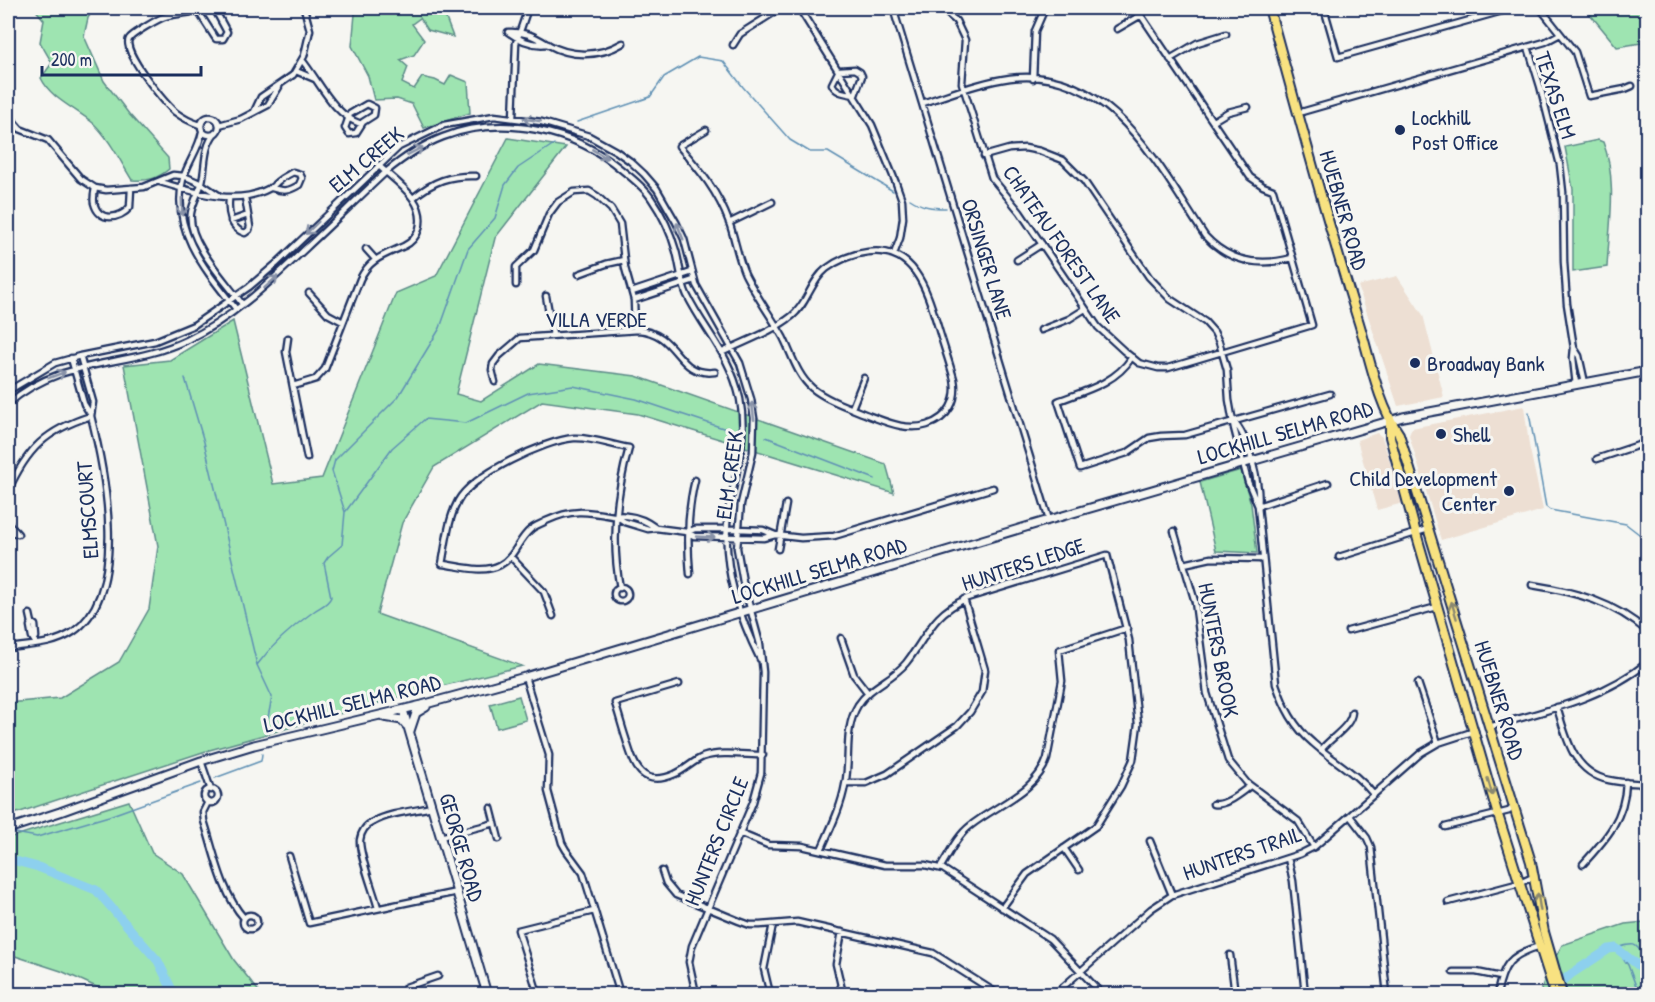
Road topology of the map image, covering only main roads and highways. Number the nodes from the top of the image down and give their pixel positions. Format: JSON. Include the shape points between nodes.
{"nodes":[{"id":1,"x":1269,"y":8,"type":"edge"},
{"id":2,"x":1646,"y":374,"type":"edge"},
{"id":3,"x":1390,"y":421,"type":"junction"},
{"id":4,"x":436,"y":701,"type":"junction"},
{"id":5,"x":403,"y":710,"type":"junction"},
{"id":6,"x":377,"y":716,"type":"junction"},
{"id":7,"x":1489,"y":727,"type":"junction"},
{"id":8,"x":1475,"y":731,"type":"junction"},
{"id":9,"x":410,"y":733,"type":"junction"},
{"id":10,"x":8,"y":829,"type":"edge"},
{"id":11,"x":487,"y":994,"type":"edge"},
{"id":12,"x":1555,"y":994,"type":"edge"},
{"id":13,"x":1562,"y":994,"type":"edge"}],
"edges":[{"from":1,"to":3,"type":"main road","name":"HUEBNER ROAD","via":[[1349,294]]},
{"from":2,"to":3,"type":"main road","name":"LOCKHILL SELMA ROAD"},
{"from":3,"to":4,"type":"main road","name":"LOCKHILL SELMA ROAD"},
{"from":7,"to":3,"type":"main road","name":"HUEBNER ROAD","one_way":true,"via":[[1430,529],[1399,434]]},
{"from":3,"to":8,"type":"main road","name":"HUEBNER ROAD","via":[[1390,437],[1416,533]]},
{"from":4,"to":5,"type":"main road","name":"LOCKHILL SELMA ROAD"},
{"from":4,"to":9,"type":"main road","via":[[416,713]]},
{"from":5,"to":6,"type":"main road","name":"LOCKHILL SELMA ROAD"},
{"from":5,"to":9,"type":"main road","name":"GEORGE ROAD"},
{"from":6,"to":9,"type":"main road","via":[[402,720]]},
{"from":6,"to":10,"type":"main road","name":"LOCKHILL SELMA ROAD","via":[[201,761]]},
{"from":7,"to":8,"type":"main road"},
{"from":13,"to":7,"type":"main road","name":"HUEBNER ROAD","one_way":true,"via":[[1544,932],[1535,876]]},
{"from":8,"to":12,"type":"main road","name":"HUEBNER ROAD","one_way":true},
{"from":9,"to":11,"type":"main road","name":"GEORGE ROAD"}]}
